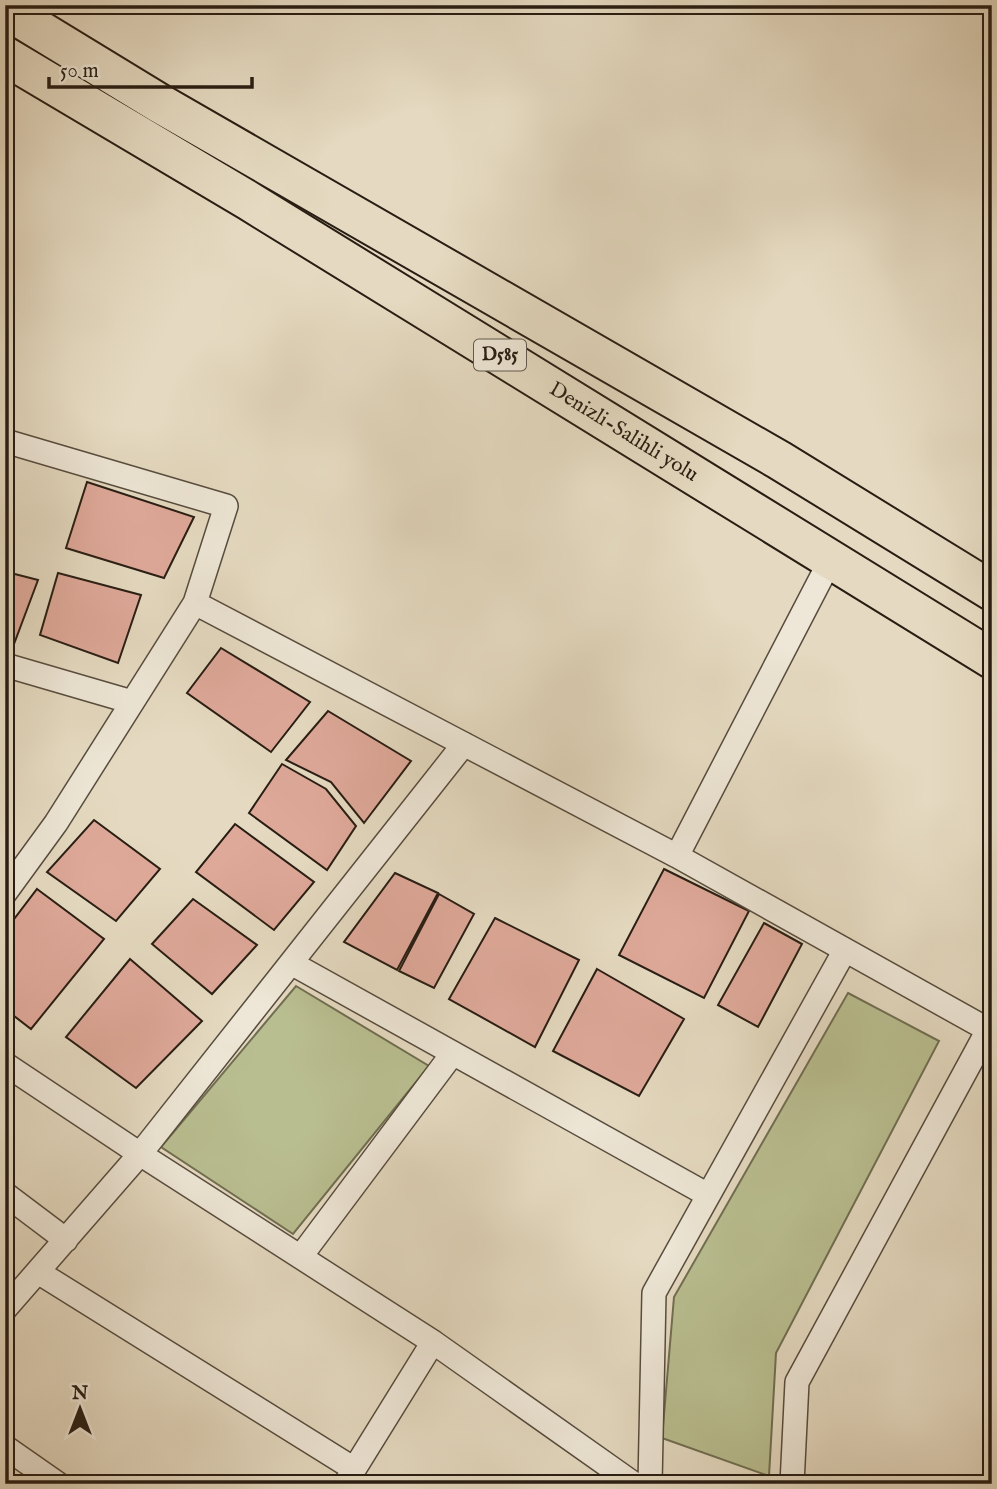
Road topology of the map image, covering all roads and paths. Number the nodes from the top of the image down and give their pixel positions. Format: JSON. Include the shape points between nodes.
{"nodes":[{"id":1,"x":5,"y":9,"type":"edge"},
{"id":2,"x":5,"y":56,"type":"edge"},
{"id":3,"x":5,"y":441,"type":"edge"},
{"id":4,"x":831,"y":559,"type":"junction"},
{"id":5,"x":992,"y":591,"type":"edge"},
{"id":6,"x":195,"y":603,"type":"junction"},
{"id":7,"x":992,"y":659,"type":"edge"},
{"id":8,"x":5,"y":665,"type":"edge"},
{"id":9,"x":132,"y":702,"type":"junction"},
{"id":10,"x":464,"y":744,"type":"junction"},
{"id":11,"x":677,"y":856,"type":"junction"},
{"id":12,"x":5,"y":893,"type":"edge"},
{"id":13,"x":845,"y":950,"type":"junction"},
{"id":14,"x":291,"y":963,"type":"junction"},
{"id":15,"x":990,"y":1030,"type":"edge"},
{"id":16,"x":453,"y":1053,"type":"junction"},
{"id":17,"x":5,"y":1064,"type":"edge"},
{"id":18,"x":140,"y":1154,"type":"junction"},
{"id":19,"x":5,"y":1194,"type":"edge"},
{"id":20,"x":708,"y":1195,"type":"junction"},
{"id":21,"x":66,"y":1240,"type":"junction"},
{"id":22,"x":301,"y":1256,"type":"junction"},
{"id":23,"x":38,"y":1272,"type":"junction"},
{"id":24,"x":5,"y":1309,"type":"edge"},
{"id":25,"x":433,"y":1342,"type":"junction"},
{"id":26,"x":5,"y":1447,"type":"edge"},
{"id":27,"x":349,"y":1476,"type":"edge"},
{"id":28,"x":58,"y":1484,"type":"edge"},
{"id":29,"x":634,"y":1484,"type":"edge"},
{"id":30,"x":650,"y":1484,"type":"edge"},
{"id":31,"x":792,"y":1484,"type":"edge"}],
"edges":[{"from":1,"to":5,"type":"highway","number":"D585","via":[[159,103],[779,460]]},
{"from":2,"to":4,"type":"highway","name":"Denizli-Salihli yolu","number":"D585"},
{"from":3,"to":6,"type":"street","via":[[226,506]]},
{"from":4,"to":7,"type":"highway","name":"Denizli-Salihli yolu","number":"D585"},
{"from":4,"to":11,"type":"street"},
{"from":6,"to":9,"type":"street"},
{"from":6,"to":10,"type":"street"},
{"from":8,"to":9,"type":"street"},
{"from":9,"to":12,"type":"street","via":[[56,823]]},
{"from":10,"to":11,"type":"street"},
{"from":10,"to":14,"type":"street"},
{"from":11,"to":13,"type":"street"},
{"from":13,"to":15,"type":"street"},
{"from":13,"to":20,"type":"street"},
{"from":14,"to":16,"type":"street"},
{"from":14,"to":18,"type":"street"},
{"from":15,"to":31,"type":"street","via":[[797,1382]]},
{"from":16,"to":20,"type":"street"},
{"from":16,"to":22,"type":"street"},
{"from":17,"to":18,"type":"street"},
{"from":18,"to":21,"type":"street"},
{"from":18,"to":22,"type":"street"},
{"from":19,"to":21,"type":"street"},
{"from":20,"to":30,"type":"street","via":[[654,1293]]},
{"from":21,"to":23,"type":"street"},
{"from":22,"to":25,"type":"street"},
{"from":23,"to":24,"type":"street"},
{"from":23,"to":27,"type":"street"},
{"from":25,"to":27,"type":"street"},
{"from":25,"to":29,"type":"street"},
{"from":26,"to":28,"type":"street"}]}
